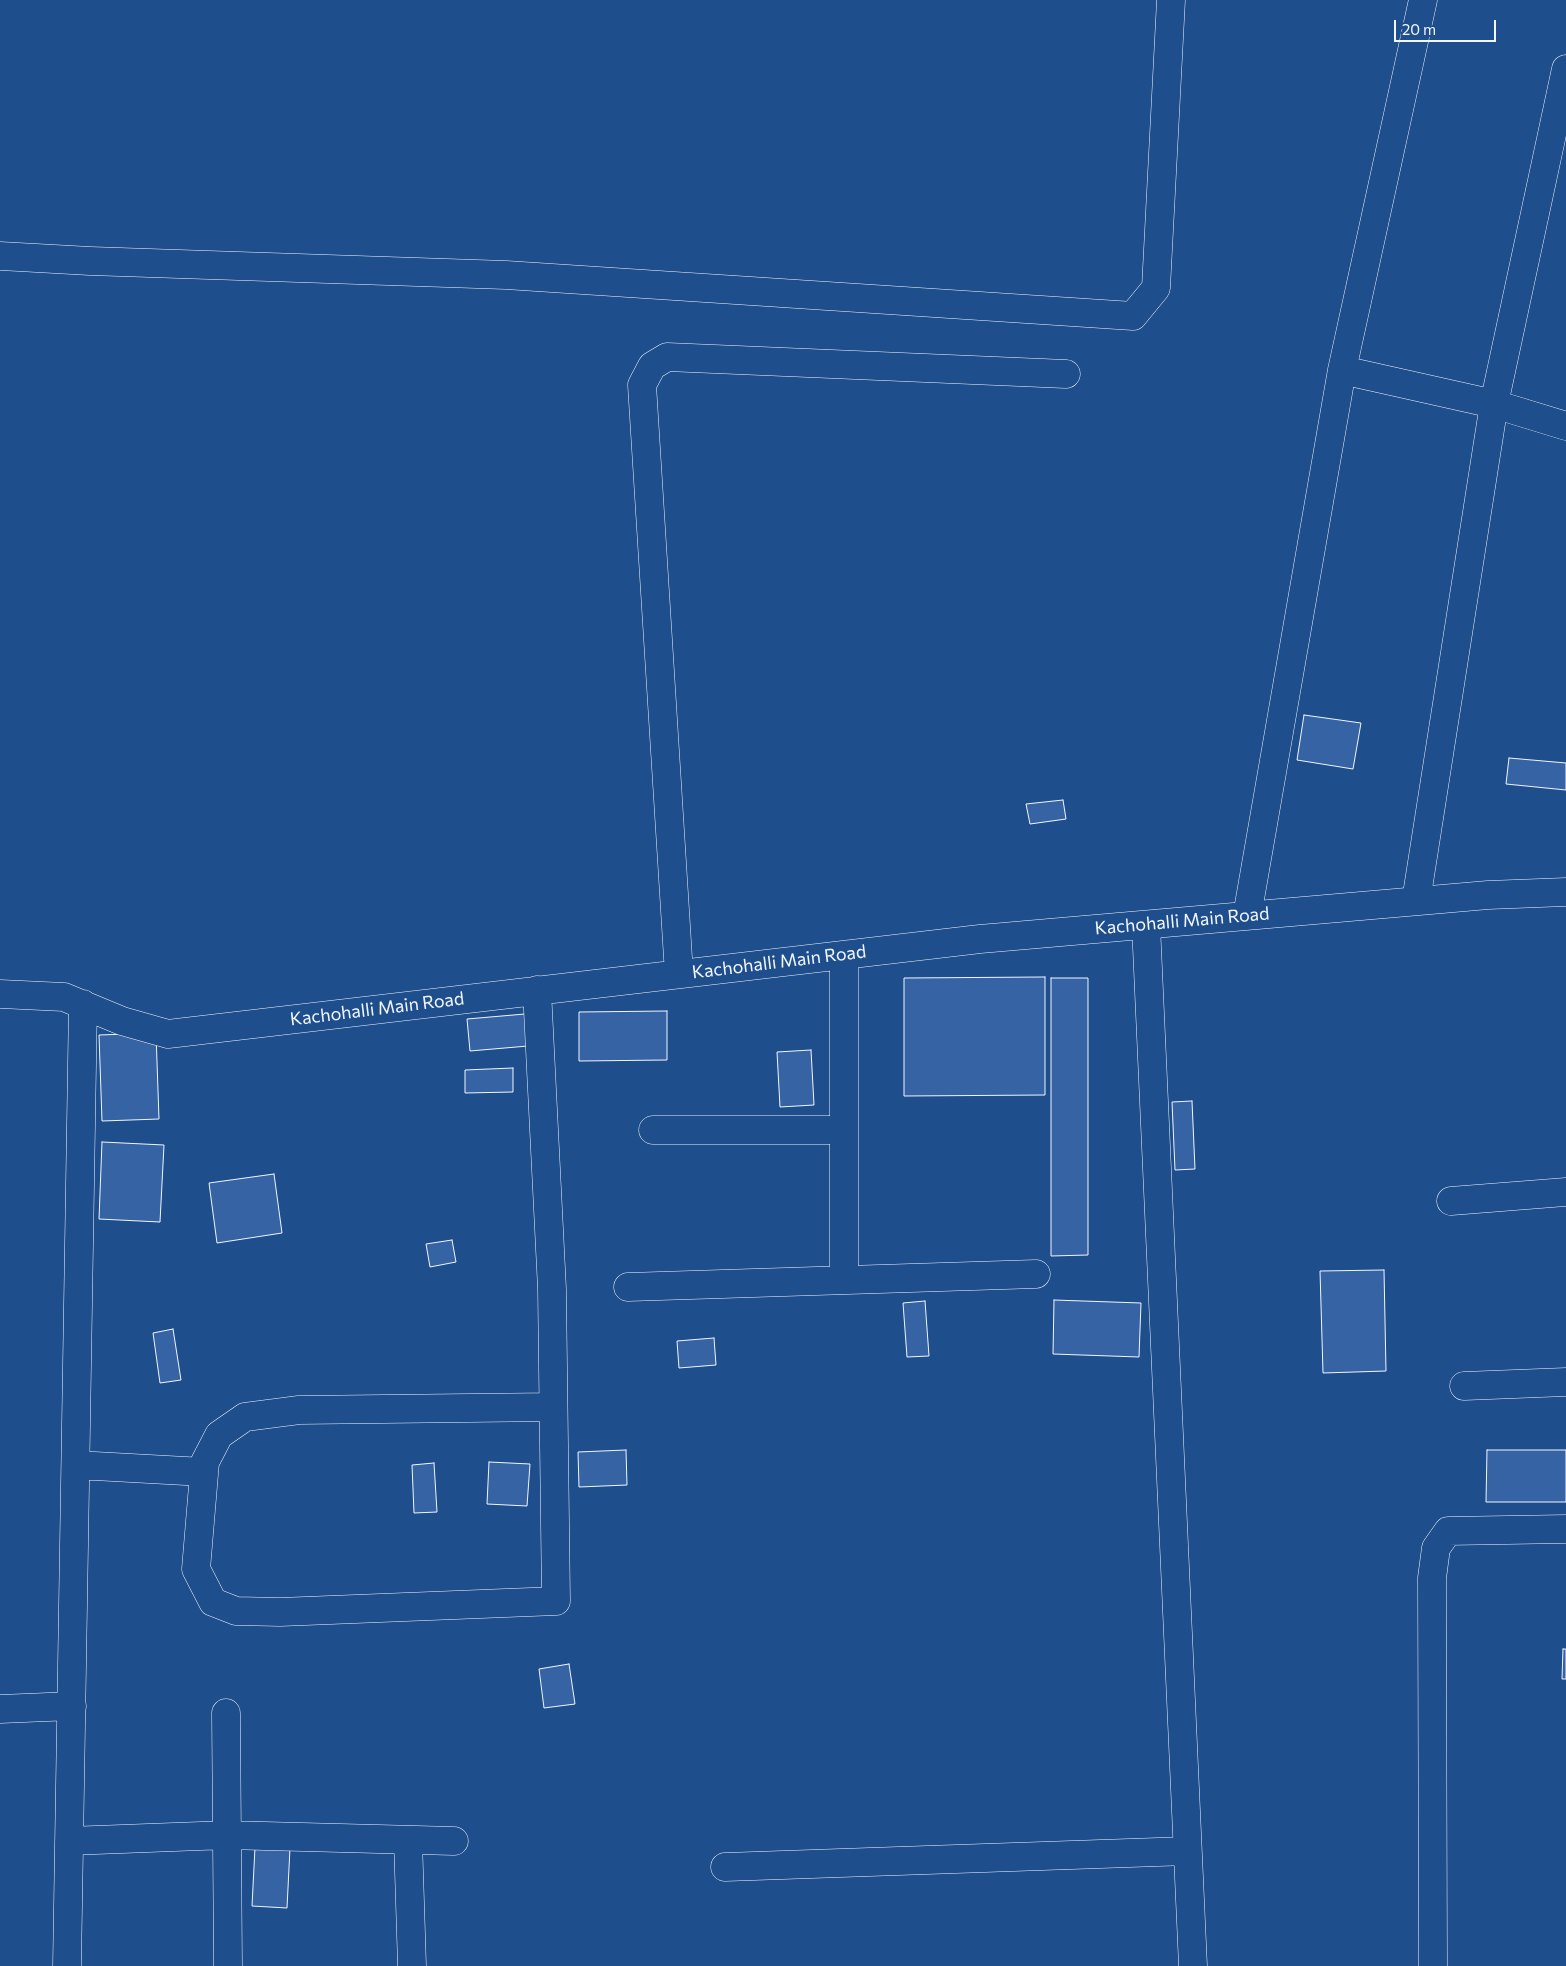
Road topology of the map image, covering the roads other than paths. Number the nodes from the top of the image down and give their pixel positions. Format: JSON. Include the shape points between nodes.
{"nodes":[{"id":1,"x":1171,"y":0,"type":"edge"},
{"id":2,"x":1423,"y":0,"type":"edge"},
{"id":3,"x":1566,"y":69,"type":"edge"},
{"id":4,"x":0,"y":256,"type":"edge"},
{"id":5,"x":1342,"y":370,"type":"junction"},
{"id":6,"x":1066,"y":374,"type":"dead end"},
{"id":7,"x":1494,"y":404,"type":"junction"},
{"id":8,"x":1566,"y":426,"type":"edge"},
{"id":9,"x":1566,"y":892,"type":"edge"},
{"id":10,"x":1416,"y":901,"type":"junction"},
{"id":11,"x":1247,"y":916,"type":"junction"},
{"id":12,"x":1146,"y":925,"type":"junction"},
{"id":13,"x":844,"y":955,"type":"junction"},
{"id":14,"x":680,"y":974,"type":"junction"},
{"id":15,"x":537,"y":990,"type":"junction"},
{"id":16,"x":0,"y":994,"type":"edge"},
{"id":17,"x":83,"y":1004,"type":"junction"},
{"id":18,"x":653,"y":1130,"type":"dead end"},
{"id":19,"x":844,"y":1130,"type":"junction"},
{"id":20,"x":1566,"y":1192,"type":"edge"},
{"id":21,"x":1451,"y":1200,"type":"dead end"},
{"id":22,"x":1036,"y":1274,"type":"dead end"},
{"id":23,"x":844,"y":1280,"type":"junction"},
{"id":24,"x":628,"y":1287,"type":"dead end"},
{"id":25,"x":1566,"y":1382,"type":"edge"},
{"id":26,"x":1464,"y":1386,"type":"dead end"},
{"id":27,"x":553,"y":1407,"type":"junction"},
{"id":28,"x":76,"y":1465,"type":"junction"},
{"id":29,"x":204,"y":1472,"type":"junction"},
{"id":30,"x":1566,"y":1529,"type":"edge"},
{"id":31,"x":72,"y":1706,"type":"junction"},
{"id":32,"x":0,"y":1709,"type":"edge"},
{"id":33,"x":226,"y":1713,"type":"dead end"},
{"id":34,"x":227,"y":1835,"type":"junction"},
{"id":35,"x":408,"y":1840,"type":"junction"},
{"id":36,"x":69,"y":1841,"type":"junction"},
{"id":37,"x":454,"y":1841,"type":"dead end"},
{"id":38,"x":1187,"y":1851,"type":"junction"},
{"id":39,"x":725,"y":1867,"type":"dead end"},
{"id":40,"x":67,"y":1966,"type":"edge"},
{"id":41,"x":228,"y":1966,"type":"edge"},
{"id":42,"x":412,"y":1966,"type":"edge"},
{"id":43,"x":1193,"y":1966,"type":"edge"},
{"id":44,"x":1433,"y":1966,"type":"edge"}],
"edges":[{"from":1,"to":4,"type":"street","via":[[1156,288],[1133,316],[506,275]]},
{"from":2,"to":5,"type":"street"},
{"from":3,"to":7,"type":"street"},
{"from":5,"to":7,"type":"street"},
{"from":5,"to":11,"type":"street"},
{"from":6,"to":14,"type":"street","via":[[667,357],[652,366],[642,385]]},
{"from":7,"to":8,"type":"street"},
{"from":7,"to":10,"type":"street"},
{"from":9,"to":10,"type":"street","name":"Kachohalli Main Road","via":[[1488,894]]},
{"from":10,"to":11,"type":"street","name":"Kachohalli Main Road"},
{"from":11,"to":12,"type":"street","name":"Kachohalli Main Road"},
{"from":12,"to":13,"type":"street","name":"Kachohalli Main Road"},
{"from":12,"to":38,"type":"street"},
{"from":13,"to":14,"type":"street","name":"Kachohalli Main Road"},
{"from":13,"to":19,"type":"street"},
{"from":14,"to":15,"type":"street","name":"Kachohalli Main Road"},
{"from":15,"to":17,"type":"street","name":"Kachohalli Main Road","via":[[168,1034]]},
{"from":15,"to":27,"type":"street","via":[[552,1290]]},
{"from":16,"to":17,"type":"street","name":"Kachohalli Main Road","via":[[64,997]]},
{"from":17,"to":28,"type":"street"},
{"from":18,"to":19,"type":"street"},
{"from":19,"to":23,"type":"street"},
{"from":20,"to":21,"type":"street"},
{"from":22,"to":23,"type":"street"},
{"from":23,"to":24,"type":"street"},
{"from":25,"to":26,"type":"street"},
{"from":27,"to":29,"type":"street","via":[[299,1410],[245,1417],[219,1435],[205,1462]]},
{"from":27,"to":29,"type":"street","via":[[556,1601],[236,1611],[213,1602],[196,1569]]},
{"from":28,"to":29,"type":"street"},
{"from":28,"to":31,"type":"street"},
{"from":30,"to":44,"type":"street","via":[[1448,1531],[1436,1548],[1432,1578]]},
{"from":31,"to":32,"type":"street"},
{"from":31,"to":36,"type":"street"},
{"from":33,"to":34,"type":"street"},
{"from":34,"to":35,"type":"street"},
{"from":34,"to":36,"type":"street"},
{"from":34,"to":41,"type":"street"},
{"from":35,"to":37,"type":"street"},
{"from":35,"to":42,"type":"street"},
{"from":36,"to":40,"type":"street"},
{"from":38,"to":39,"type":"street"},
{"from":38,"to":43,"type":"street"}]}
